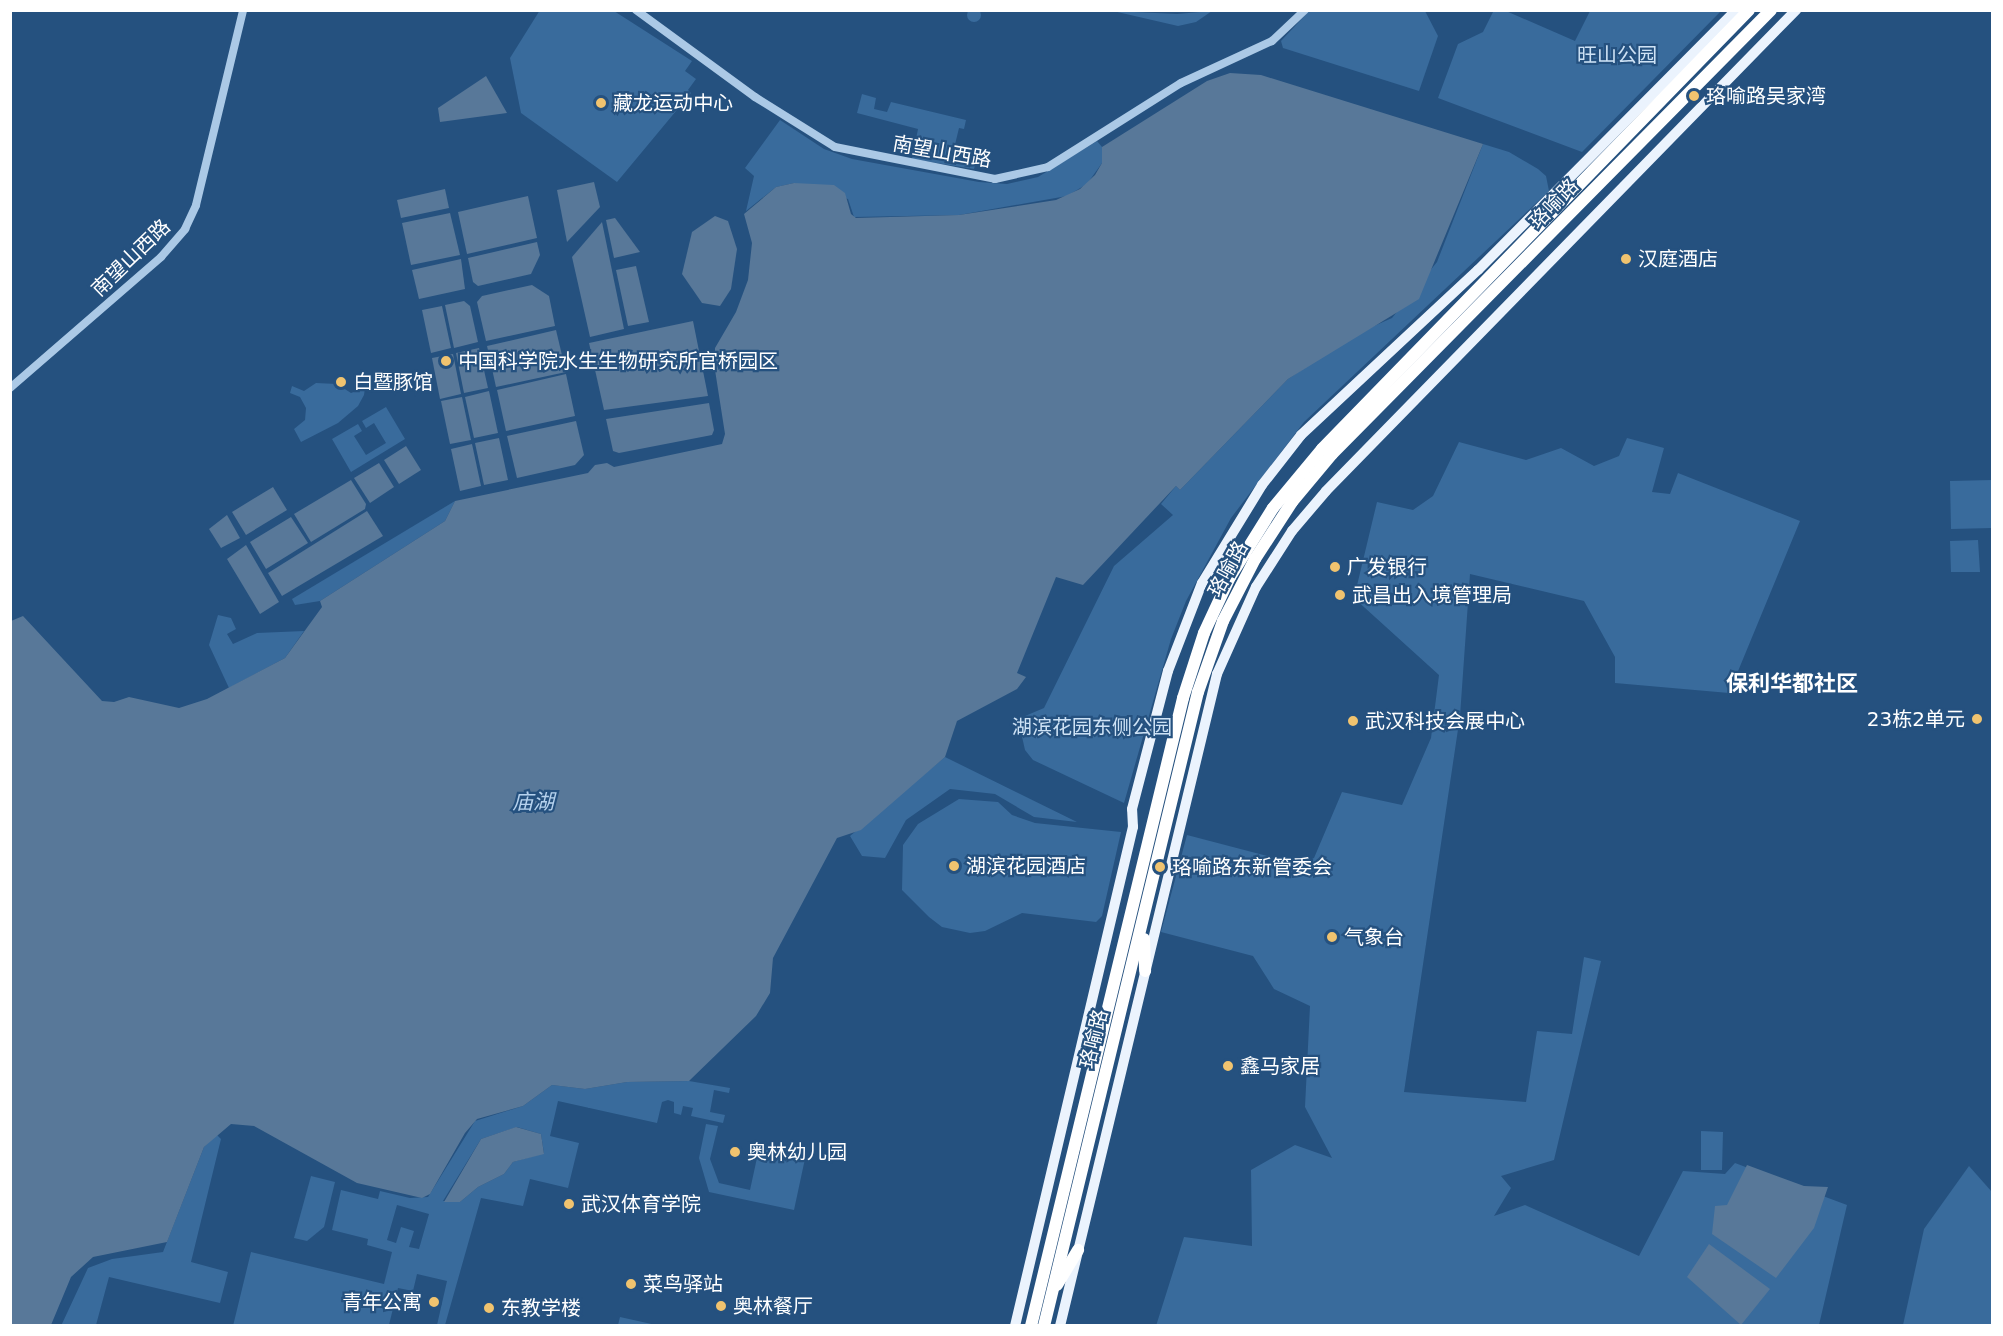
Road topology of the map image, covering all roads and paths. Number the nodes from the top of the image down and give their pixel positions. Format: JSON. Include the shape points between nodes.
{"nodes":[{"id":1,"x":243,"y":10,"type":"edge"},
{"id":2,"x":636,"y":10,"type":"edge"},
{"id":3,"x":1305,"y":10,"type":"edge"},
{"id":4,"x":1736,"y":10,"type":"edge"},
{"id":5,"x":1771,"y":10,"type":"edge"},
{"id":6,"x":1796,"y":10,"type":"edge"},
{"id":7,"x":1748,"y":11,"type":"edge"},
{"id":8,"x":10,"y":388,"type":"edge"},
{"id":9,"x":1144,"y":920,"type":"junction"},
{"id":10,"x":1145,"y":971,"type":"junction"},
{"id":11,"x":1078,"y":1250,"type":"junction"},
{"id":12,"x":1051,"y":1294,"type":"junction"},
{"id":13,"x":1031,"y":1323,"type":"edge"},
{"id":14,"x":1016,"y":1326,"type":"edge"},
{"id":15,"x":1044,"y":1326,"type":"edge"},
{"id":16,"x":1060,"y":1326,"type":"edge"}],
"edges":[{"from":1,"to":8,"type":"street","name":"南望山西路","via":[[196,205],[185,229],[161,257]]},
{"from":2,"to":3,"type":"street","name":"南望山西路","via":[[755,97],[835,147],[995,179],[1048,167],[1181,83],[1254,51],[1280,35]]},
{"from":4,"to":14,"type":"main road","via":[[1478,270],[1301,435],[1262,485],[1202,583],[1168,671],[1132,809],[1133,827]]},
{"from":5,"to":9,"type":"highway","name":"珞喻路","via":[[1332,454],[1292,502],[1255,559],[1215,639],[1189,723]]},
{"from":6,"to":10,"type":"main road","via":[[1326,491],[1279,550],[1245,608],[1217,674]]},
{"from":7,"to":13,"type":"highway","name":"珞喻路","via":[[1323,449],[1273,508],[1230,577],[1204,633],[1183,698]]},
{"from":9,"to":10,"type":"highway"},
{"from":9,"to":12,"type":"highway","name":"珞喻路"},
{"from":10,"to":11,"type":"main road"},
{"from":11,"to":12,"type":"highway"},
{"from":11,"to":16,"type":"main road"},
{"from":12,"to":15,"type":"highway","name":"珞喻路"}]}
